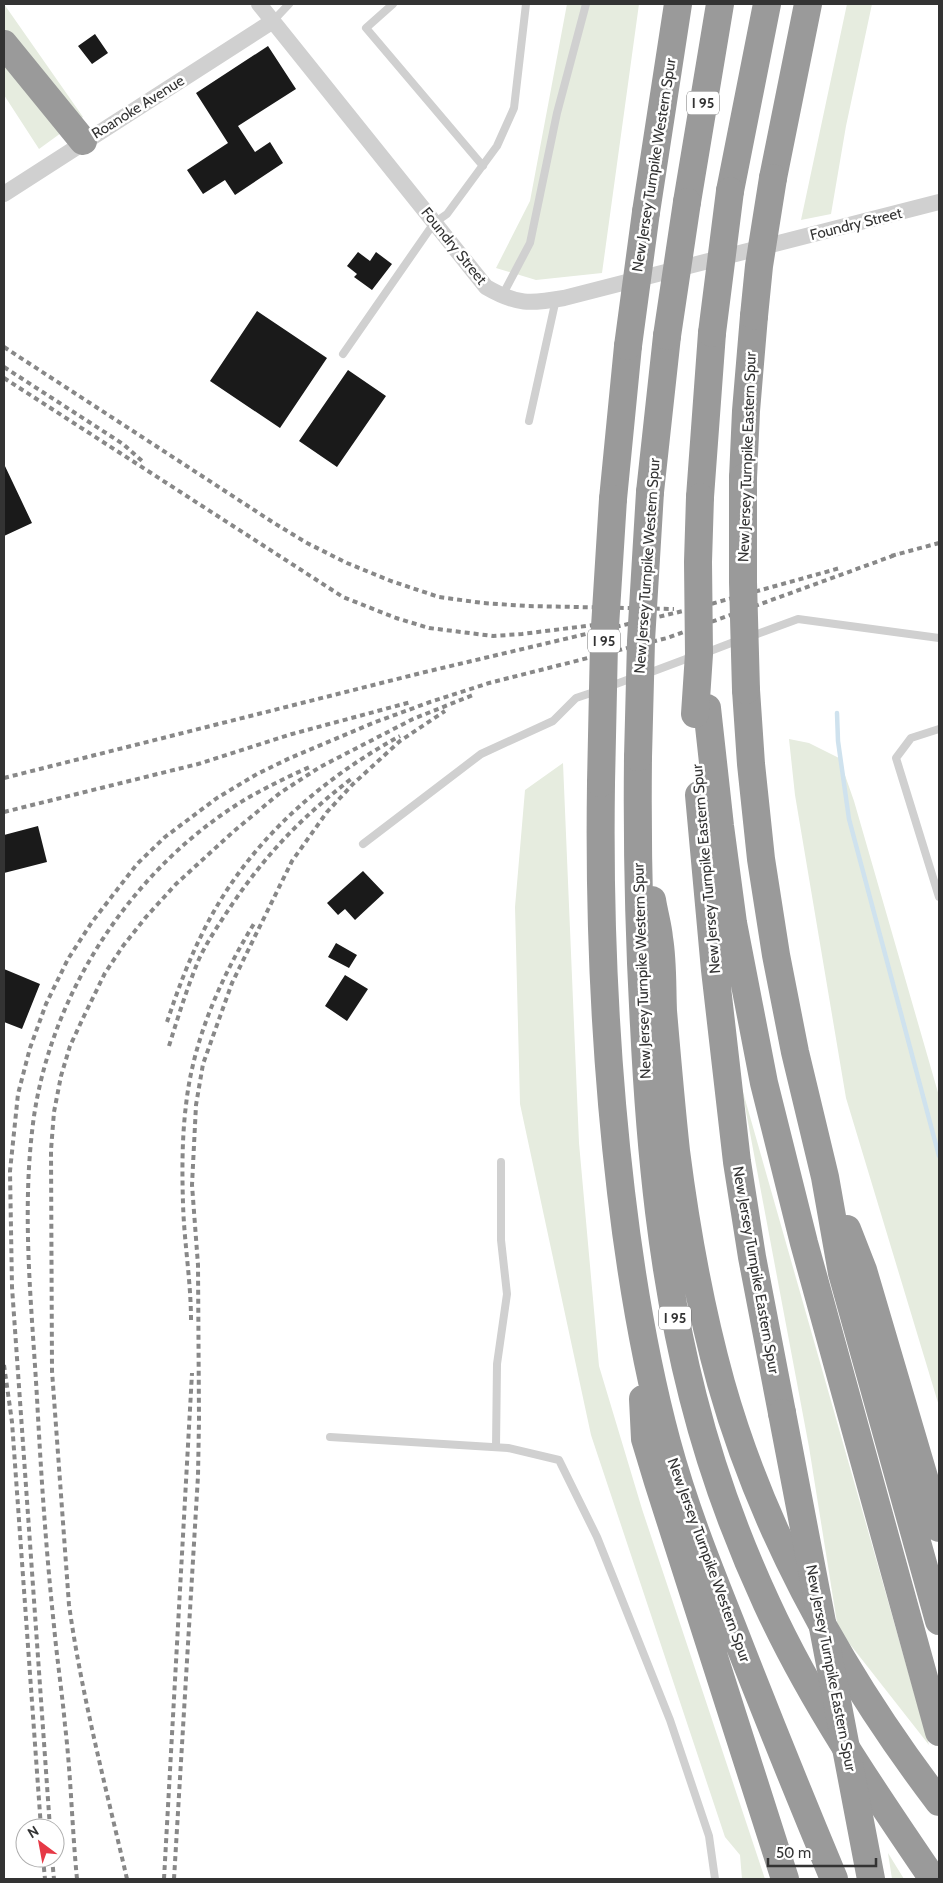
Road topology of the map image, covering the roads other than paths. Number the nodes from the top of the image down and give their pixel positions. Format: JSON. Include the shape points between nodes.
{"nodes":[{"id":1,"x":259,"y":4,"type":"edge"},
{"id":2,"x":290,"y":4,"type":"edge"},
{"id":3,"x":393,"y":4,"type":"edge"},
{"id":4,"x":526,"y":4,"type":"edge"},
{"id":5,"x":586,"y":4,"type":"edge"},
{"id":6,"x":661,"y":4,"type":"edge"},
{"id":7,"x":678,"y":4,"type":"edge"},
{"id":8,"x":720,"y":4,"type":"edge"},
{"id":9,"x":767,"y":4,"type":"edge"},
{"id":10,"x":808,"y":4,"type":"edge"},
{"id":11,"x":273,"y":21,"type":"junction"},
{"id":12,"x":4,"y":44,"type":"edge"},
{"id":13,"x":83,"y":141,"type":"junction"},
{"id":14,"x":483,"y":166,"type":"junction"},
{"id":15,"x":652,"y":176,"type":"junction"},
{"id":16,"x":4,"y":194,"type":"edge"},
{"id":17,"x":939,"y":202,"type":"edge"},
{"id":18,"x":434,"y":223,"type":"junction"},
{"id":19,"x":502,"y":296,"type":"junction"},
{"id":20,"x":556,"y":299,"type":"junction"},
{"id":21,"x":343,"y":354,"type":"dead end"},
{"id":22,"x":529,"y":421,"type":"dead end"},
{"id":23,"x":939,"y":638,"type":"edge"},
{"id":24,"x":701,"y":711,"type":"junction"},
{"id":25,"x":939,"y":729,"type":"edge"},
{"id":26,"x":637,"y":828,"type":"junction"},
{"id":27,"x":363,"y":844,"type":"dead end"},
{"id":28,"x":939,"y":897,"type":"edge"},
{"id":29,"x":501,"y":1162,"type":"dead end"},
{"id":30,"x":825,"y":1177,"type":"junction"},
{"id":31,"x":638,"y":1312,"type":"junction"},
{"id":32,"x":330,"y":1437,"type":"dead end"},
{"id":33,"x":496,"y":1447,"type":"junction"},
{"id":34,"x":939,"y":1528,"type":"edge"},
{"id":35,"x":939,"y":1621,"type":"edge"},
{"id":36,"x":939,"y":1732,"type":"edge"},
{"id":37,"x":939,"y":1802,"type":"edge"},
{"id":38,"x":715,"y":1879,"type":"edge"},
{"id":39,"x":785,"y":1879,"type":"edge"},
{"id":40,"x":834,"y":1879,"type":"edge"},
{"id":41,"x":871,"y":1879,"type":"edge"},
{"id":42,"x":933,"y":1879,"type":"edge"}],
"edges":[{"from":1,"to":11,"type":"street","name":"Foundry Street"},
{"from":2,"to":11,"type":"lane"},
{"from":3,"to":14,"type":"lane","via":[[366,28]]},
{"from":4,"to":14,"type":"lane","via":[[514,108],[497,146]]},
{"from":5,"to":19,"type":"lane","via":[[557,113],[530,243]]},
{"from":6,"to":15,"type":"highway","via":[[651,77]]},
{"from":7,"to":15,"type":"highway","name":"New Jersey Turnpike Western Spur","number":"I 95"},
{"from":8,"to":26,"type":"highway","name":"New Jersey Turnpike Western Spur","number":"I 95","bridge":true,"via":[[687,202],[650,492],[640,641]]},
{"from":9,"to":24,"type":"highway","name":"New Jersey Turnpike Eastern Spur","bridge":true,"via":[[730,191],[712,333],[698,562]]},
{"from":10,"to":30,"type":"highway","name":"New Jersey Turnpike Eastern Spur","bridge":true,"via":[[760,256],[746,411],[743,610],[752,774],[770,923],[795,1052]]},
{"from":11,"to":13,"type":"street","name":"Roanoke Avenue"},
{"from":11,"to":18,"type":"street","name":"Foundry Street"},
{"from":12,"to":13,"type":"highway"},
{"from":13,"to":16,"type":"street","name":"Roanoke Avenue"},
{"from":14,"to":18,"type":"lane","via":[[448,214]]},
{"from":15,"to":31,"type":"highway","name":"New Jersey Turnpike Western Spur","number":"I 95","bridge":true,"via":[[628,346],[613,499],[604,643],[601,782],[601,916],[610,1087],[624,1222]]},
{"from":17,"to":20,"type":"street","name":"Foundry Street"},
{"from":18,"to":19,"type":"street","name":"Foundry Street","via":[[486,287]]},
{"from":18,"to":21,"type":"lane"},
{"from":19,"to":20,"type":"street","name":"Foundry Street","via":[[518,302]]},
{"from":20,"to":22,"type":"lane"},
{"from":23,"to":27,"type":"lane","via":[[798,619],[788,622],[576,698],[553,722],[481,754]]},
{"from":24,"to":36,"type":"highway","name":"New Jersey Turnpike Eastern Spur","via":[[733,923],[768,1099],[802,1235]]},
{"from":24,"to":41,"type":"highway","name":"New Jersey Turnpike Eastern Spur","bridge":true,"via":[[694,726],[703,856],[729,1099],[747,1225]]},
{"from":25,"to":28,"type":"lane","via":[[911,738],[896,758]]},
{"from":26,"to":37,"type":"highway","via":[[660,939],[666,1051],[680,1179],[697,1284],[714,1358],[742,1447],[789,1559],[832,1642],[871,1705]]},
{"from":26,"to":42,"type":"highway","name":"New Jersey Turnpike Western Spur","number":"I 95","via":[[643,1014],[652,1143],[668,1278],[692,1396],[720,1489],[768,1605],[813,1692]]},
{"from":29,"to":33,"type":"lane","via":[[501,1240],[507,1294],[497,1364]]},
{"from":30,"to":34,"type":"highway","name":"New Jersey Turnpike Eastern Spur","via":[[863,1270]]},
{"from":30,"to":35,"type":"highway","name":"New Jersey Turnpike Eastern Spur","via":[[842,1273]]},
{"from":31,"to":39,"type":"highway","via":[[645,1439]]},
{"from":31,"to":40,"type":"highway","name":"New Jersey Turnpike Western Spur","number":"I 95","via":[[659,1414],[687,1508]]},
{"from":32,"to":33,"type":"lane"},
{"from":33,"to":38,"type":"lane","via":[[559,1460],[597,1537],[670,1720],[709,1836]]}]}
